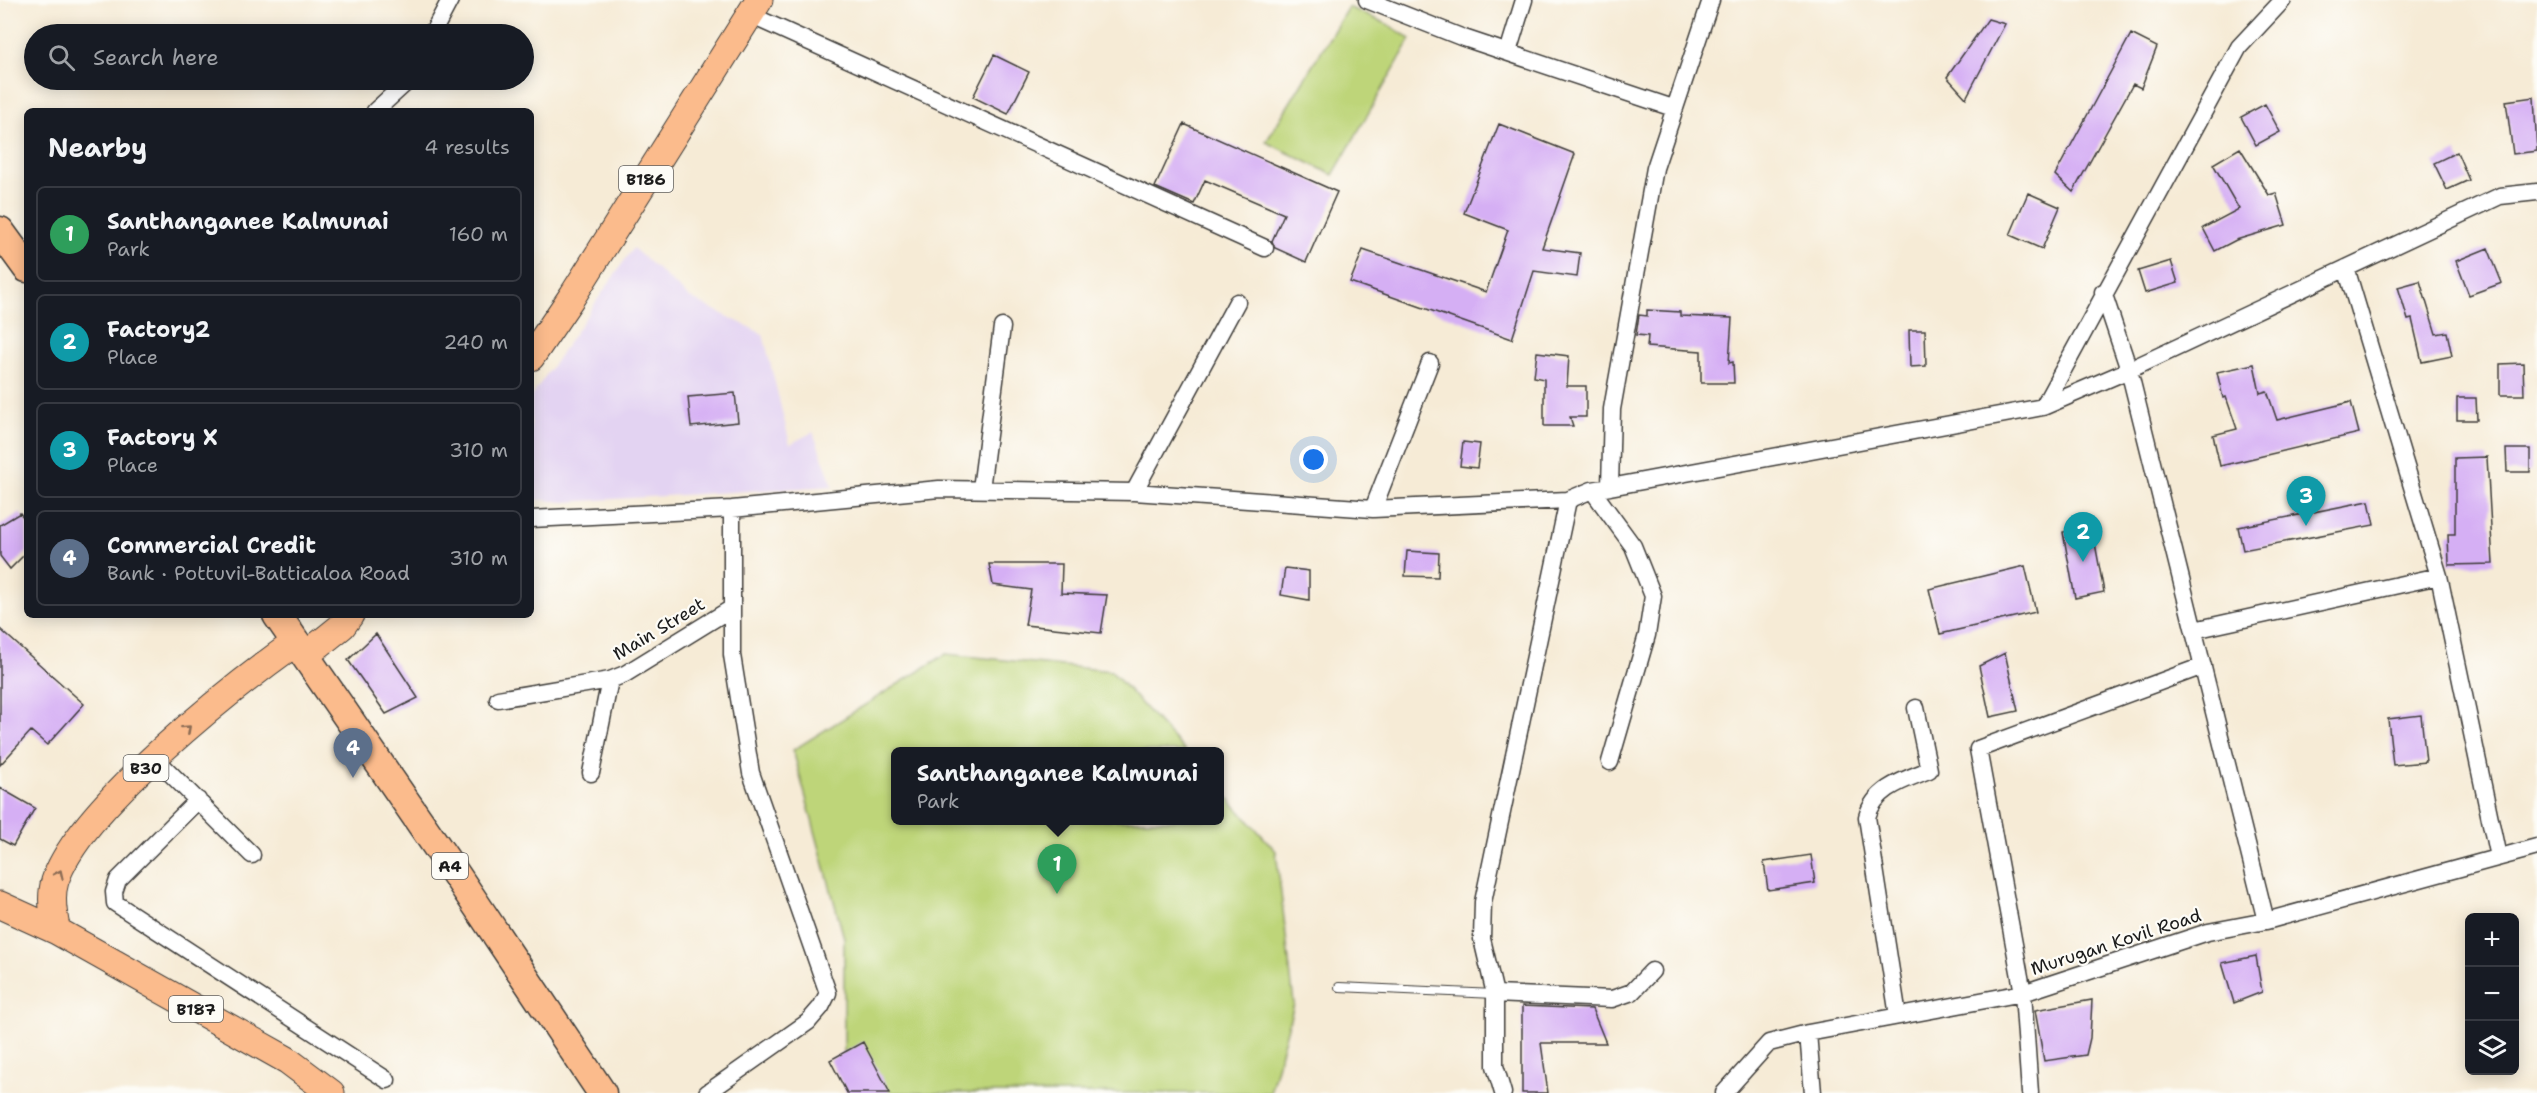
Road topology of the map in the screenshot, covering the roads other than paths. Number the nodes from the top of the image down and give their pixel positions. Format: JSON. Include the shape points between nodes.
{"nodes":[{"id":1,"x":450,"y":0,"type":"edge"},
{"id":2,"x":1367,"y":0,"type":"edge"},
{"id":3,"x":1524,"y":0,"type":"edge"},
{"id":4,"x":1711,"y":0,"type":"edge"},
{"id":5,"x":2283,"y":0,"type":"edge"},
{"id":6,"x":754,"y":8,"type":"edge"},
{"id":7,"x":437,"y":24,"type":"edge"},
{"id":8,"x":1508,"y":52,"type":"junction"},
{"id":9,"x":398,"y":90,"type":"edge"},
{"id":10,"x":378,"y":108,"type":"edge"},
{"id":11,"x":1673,"y":108,"type":"junction"},
{"id":12,"x":2537,"y":192,"type":"edge"},
{"id":13,"x":0,"y":231,"type":"edge"},
{"id":14,"x":1265,"y":248,"type":"dead end"},
{"id":15,"x":24,"y":264,"type":"edge"},
{"id":16,"x":2346,"y":268,"type":"junction"},
{"id":17,"x":2103,"y":292,"type":"junction"},
{"id":18,"x":1237,"y":302,"type":"dead end"},
{"id":19,"x":1002,"y":327,"type":"dead end"},
{"id":20,"x":534,"y":353,"type":"edge"},
{"id":21,"x":1430,"y":363,"type":"dead end"},
{"id":22,"x":2129,"y":370,"type":"junction"},
{"id":23,"x":2043,"y":407,"type":"junction"},
{"id":24,"x":1610,"y":487,"type":"junction"},
{"id":25,"x":981,"y":489,"type":"junction"},
{"id":26,"x":1592,"y":490,"type":"junction"},
{"id":27,"x":1134,"y":492,"type":"junction"},
{"id":28,"x":1568,"y":500,"type":"junction"},
{"id":29,"x":732,"y":509,"type":"junction"},
{"id":30,"x":1373,"y":509,"type":"junction"},
{"id":31,"x":534,"y":519,"type":"edge"},
{"id":32,"x":2439,"y":576,"type":"junction"},
{"id":33,"x":732,"y":608,"type":"junction"},
{"id":34,"x":279,"y":618,"type":"edge"},
{"id":35,"x":348,"y":618,"type":"edge"},
{"id":36,"x":2194,"y":630,"type":"junction"},
{"id":37,"x":301,"y":649,"type":"junction"},
{"id":38,"x":2203,"y":666,"type":"junction"},
{"id":39,"x":610,"y":680,"type":"junction"},
{"id":40,"x":498,"y":699,"type":"dead end"},
{"id":41,"x":1916,"y":708,"type":"dead end"},
{"id":42,"x":155,"y":758,"type":"junction"},
{"id":43,"x":1610,"y":762,"type":"dead end"},
{"id":44,"x":591,"y":773,"type":"dead end"},
{"id":45,"x":198,"y":800,"type":"junction"},
{"id":46,"x":2537,"y":847,"type":"edge"},
{"id":47,"x":252,"y":855,"type":"dead end"},
{"id":48,"x":2498,"y":857,"type":"junction"},
{"id":49,"x":0,"y":905,"type":"edge"},
{"id":50,"x":2266,"y":921,"type":"junction"},
{"id":51,"x":57,"y":931,"type":"junction"},
{"id":52,"x":1652,"y":972,"type":"dead end"},
{"id":53,"x":1339,"y":987,"type":"dead end"},
{"id":54,"x":2023,"y":993,"type":"junction"},
{"id":55,"x":1495,"y":994,"type":"junction"},
{"id":56,"x":1898,"y":1016,"type":"junction"},
{"id":57,"x":1808,"y":1033,"type":"junction"},
{"id":58,"x":387,"y":1080,"type":"dead end"},
{"id":59,"x":331,"y":1093,"type":"edge"},
{"id":60,"x":602,"y":1093,"type":"edge"},
{"id":61,"x":707,"y":1093,"type":"edge"},
{"id":62,"x":1503,"y":1093,"type":"edge"},
{"id":63,"x":1724,"y":1093,"type":"edge"},
{"id":64,"x":1813,"y":1093,"type":"edge"},
{"id":65,"x":2030,"y":1093,"type":"edge"}],
"edges":[{"from":1,"to":7,"type":"street"},
{"from":2,"to":8,"type":"street"},
{"from":3,"to":8,"type":"street"},
{"from":4,"to":11,"type":"street"},
{"from":5,"to":17,"type":"street","via":[[2239,47]]},
{"from":6,"to":14,"type":"street"},
{"from":6,"to":20,"type":"main road","number":"B186"},
{"from":8,"to":11,"type":"street"},
{"from":9,"to":10,"type":"street"},
{"from":11,"to":24,"type":"street","via":[[1655,168],[1625,328],[1612,409]]},
{"from":12,"to":16,"type":"street","via":[[2500,196]]},
{"from":13,"to":15,"type":"highway"},
{"from":16,"to":22,"type":"street"},
{"from":16,"to":32,"type":"street"},
{"from":17,"to":22,"type":"street"},
{"from":17,"to":23,"type":"street"},
{"from":18,"to":27,"type":"street"},
{"from":19,"to":25,"type":"street"},
{"from":21,"to":30,"type":"street"},
{"from":22,"to":23,"type":"street"},
{"from":22,"to":36,"type":"street"},
{"from":23,"to":24,"type":"street"},
{"from":24,"to":26,"type":"street"},
{"from":25,"to":27,"type":"street"},
{"from":25,"to":29,"type":"street","via":[[939,489]]},
{"from":26,"to":28,"type":"street"},
{"from":26,"to":43,"type":"street","via":[[1633,546],[1653,596],[1647,635]]},
{"from":27,"to":30,"type":"street"},
{"from":28,"to":30,"type":"street"},
{"from":28,"to":55,"type":"street","via":[[1483,902],[1482,939]]},
{"from":29,"to":31,"type":"street"},
{"from":29,"to":33,"type":"street"},
{"from":32,"to":36,"type":"street"},
{"from":32,"to":48,"type":"street"},
{"from":33,"to":39,"type":"street","name":"Main Street"},
{"from":33,"to":61,"type":"street","via":[[732,655],[751,773],[828,993],[808,1022]]},
{"from":34,"to":37,"type":"highway","number":"A4"},
{"from":35,"to":37,"type":"main road","via":[[342,626]]},
{"from":36,"to":38,"type":"street"},
{"from":42,"to":37,"type":"main road","number":"B30","one_way":true,"via":[[212,707]]},
{"from":37,"to":60,"type":"highway","number":"A4"},
{"from":38,"to":50,"type":"street"},
{"from":38,"to":54,"type":"street","via":[[1978,749]]},
{"from":39,"to":40,"type":"street","name":"Main Street"},
{"from":39,"to":44,"type":"street"},
{"from":41,"to":56,"type":"street","via":[[1929,770],[1889,787],[1871,803],[1868,817]]},
{"from":42,"to":45,"type":"street"},
{"from":51,"to":42,"type":"main road","number":"B30","one_way":true,"via":[[54,890],[67,858],[114,799]]},
{"from":45,"to":47,"type":"street"},
{"from":45,"to":58,"type":"street","via":[[118,880],[115,903]]},
{"from":46,"to":48,"type":"street","name":"Murugan Kovil Road"},
{"from":48,"to":50,"type":"street","name":"Murugan Kovil Road"},
{"from":49,"to":51,"type":"main road","number":"B187"},
{"from":50,"to":54,"type":"street","name":"Murugan Kovil Road","via":[[2208,932]]},
{"from":51,"to":59,"type":"main road","number":"B187","via":[[287,1060]]},
{"from":52,"to":55,"type":"street","via":[[1632,992],[1612,999]]},
{"from":53,"to":55,"type":"lane"},
{"from":54,"to":56,"type":"street","name":"Murugan Kovil Road"},
{"from":54,"to":65,"type":"street"},
{"from":55,"to":62,"type":"street","via":[[1495,1066]]},
{"from":56,"to":57,"type":"street","name":"Murugan Kovil Road"},
{"from":57,"to":63,"type":"street","name":"Murugan Kovil Road","via":[[1769,1043]]},
{"from":57,"to":64,"type":"street"}]}
